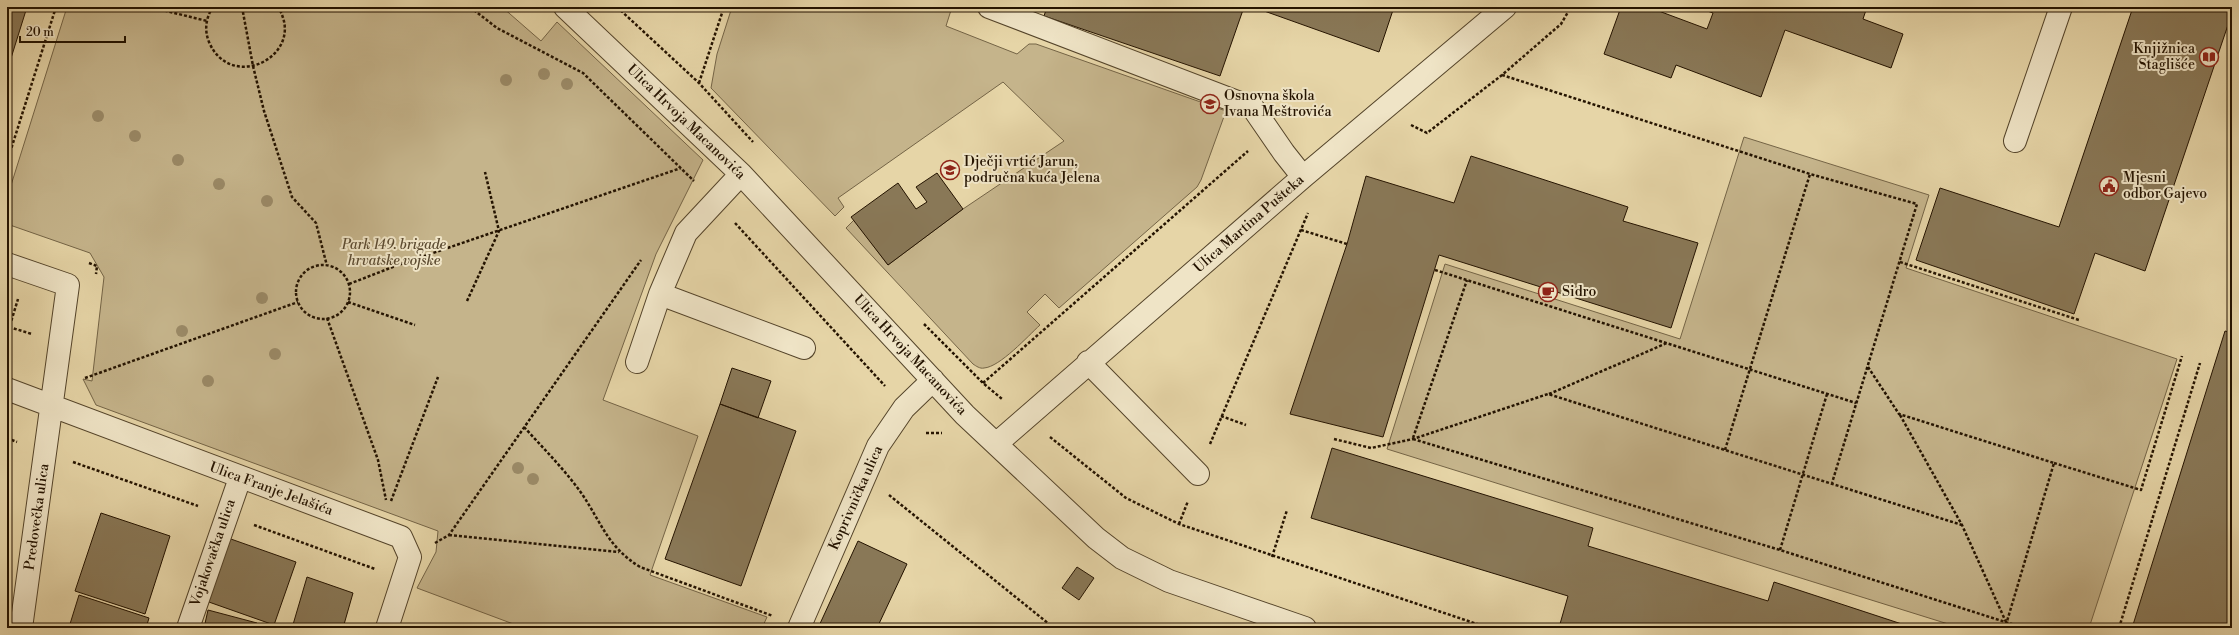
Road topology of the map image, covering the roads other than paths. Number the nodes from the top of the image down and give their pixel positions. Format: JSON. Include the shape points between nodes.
{"nodes":[{"id":1,"x":565,"y":7,"type":"edge"},
{"id":2,"x":989,"y":7,"type":"edge"},
{"id":3,"x":1506,"y":7,"type":"edge"},
{"id":4,"x":2062,"y":7,"type":"edge"},
{"id":5,"x":2015,"y":142,"type":"dead end"},
{"id":6,"x":741,"y":174,"type":"junction"},
{"id":7,"x":1303,"y":177,"type":"junction"},
{"id":8,"x":7,"y":264,"type":"edge"},
{"id":9,"x":660,"y":294,"type":"junction"},
{"id":10,"x":804,"y":348,"type":"dead end"},
{"id":11,"x":637,"y":362,"type":"dead end"},
{"id":12,"x":1088,"y":362,"type":"junction"},
{"id":13,"x":933,"y":380,"type":"junction"},
{"id":14,"x":7,"y":389,"type":"edge"},
{"id":15,"x":52,"y":407,"type":"junction"},
{"id":16,"x":996,"y":444,"type":"junction"},
{"id":17,"x":1198,"y":474,"type":"road end"},
{"id":18,"x":240,"y":478,"type":"junction"},
{"id":19,"x":799,"y":627,"type":"edge"},
{"id":20,"x":21,"y":628,"type":"edge"},
{"id":21,"x":188,"y":628,"type":"edge"},
{"id":22,"x":387,"y":628,"type":"edge"},
{"id":23,"x":1305,"y":628,"type":"edge"}],
"edges":[{"from":1,"to":6,"type":"street","name":"Ulica Hrvoja Macanovića"},
{"from":2,"to":7,"type":"street","via":[[1253,108]]},
{"from":3,"to":7,"type":"street","name":"Ulica Martina Pušteka"},
{"from":4,"to":5,"type":"street"},
{"from":6,"to":9,"type":"street","via":[[686,233]]},
{"from":6,"to":13,"type":"street","name":"Ulica Hrvoja Macanovića"},
{"from":7,"to":12,"type":"street","name":"Ulica Martina Pušteka"},
{"from":8,"to":15,"type":"street","name":"Predovečka ulica","via":[[68,285]]},
{"from":9,"to":10,"type":"street"},
{"from":9,"to":11,"type":"street"},
{"from":12,"to":16,"type":"street","name":"Ulica Martina Pušteka"},
{"from":12,"to":17,"type":"street"},
{"from":13,"to":16,"type":"street","name":"Ulica Hrvoja Macanovića"},
{"from":13,"to":19,"type":"street","name":"Koprivnička ulica","via":[[904,408],[878,446]]},
{"from":14,"to":15,"type":"street","name":"Ulica Franje Jelašića"},
{"from":15,"to":18,"type":"street","name":"Ulica Franje Jelašića"},
{"from":15,"to":20,"type":"street","name":"Predovečka ulica"},
{"from":16,"to":23,"type":"street","name":"Ulica Hrvoja Macanovića","via":[[1057,504],[1122,558],[1169,581]]},
{"from":18,"to":21,"type":"street","name":"Vojakovačka ulica"},
{"from":18,"to":22,"type":"street","name":"Ulica Franje Jelašića","via":[[401,537],[410,557]]}]}
